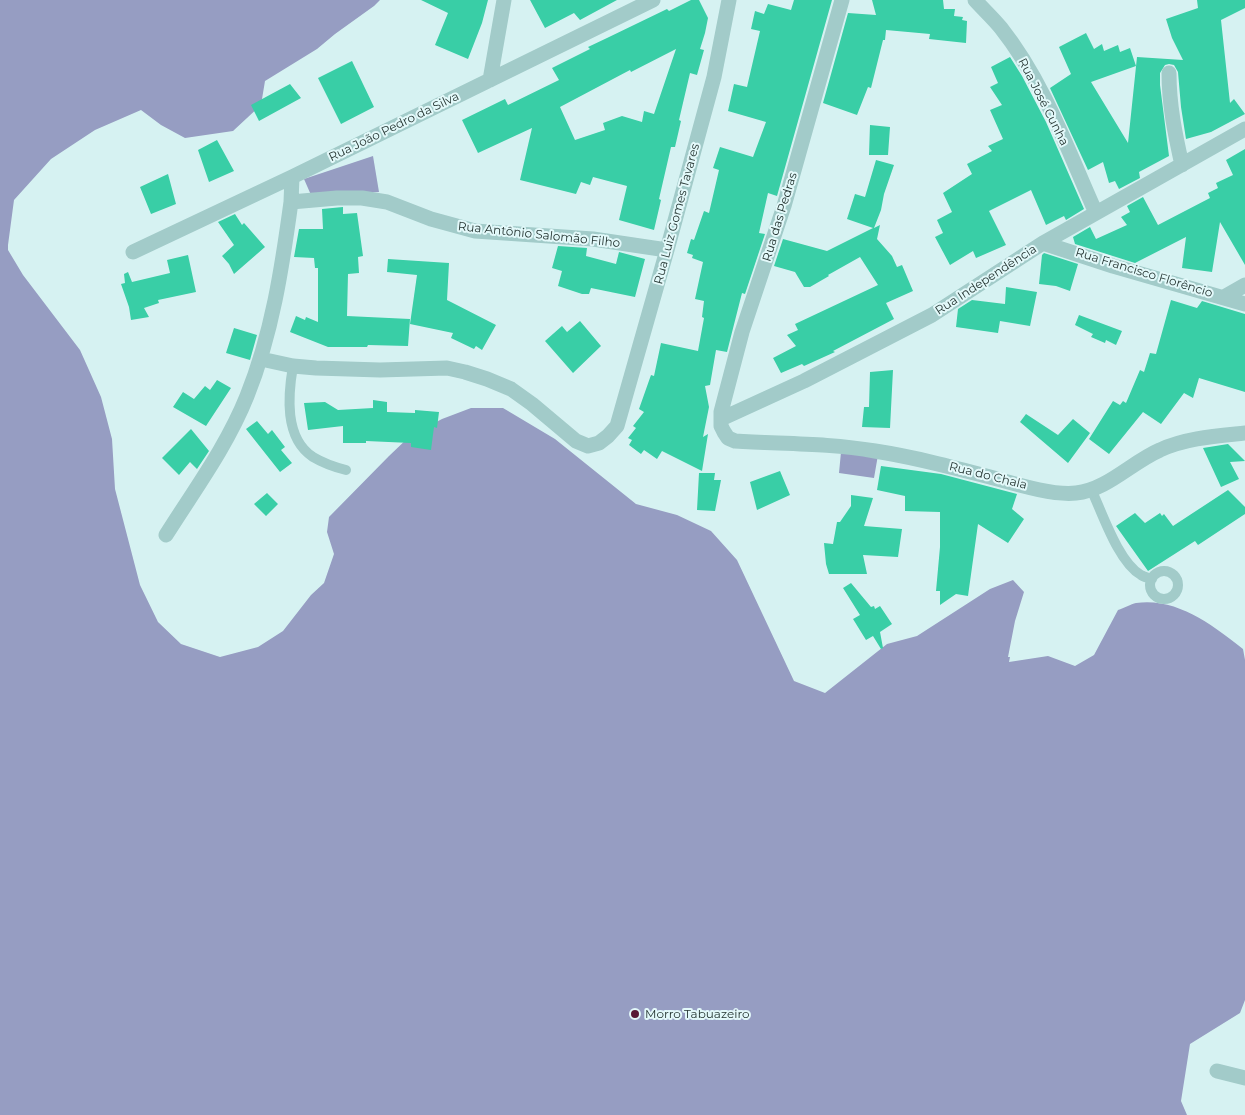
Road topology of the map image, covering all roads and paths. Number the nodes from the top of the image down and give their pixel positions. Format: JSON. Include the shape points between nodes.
{"nodes":[{"id":1,"x":504,"y":0,"type":"edge"},
{"id":2,"x":653,"y":0,"type":"edge"},
{"id":3,"x":729,"y":0,"type":"edge"},
{"id":4,"x":842,"y":0,"type":"edge"},
{"id":5,"x":975,"y":0,"type":"edge"},
{"id":6,"x":1169,"y":72,"type":"dead end"},
{"id":7,"x":490,"y":80,"type":"junction"},
{"id":8,"x":1245,"y":129,"type":"edge"},
{"id":9,"x":1182,"y":165,"type":"junction"},
{"id":10,"x":292,"y":177,"type":"junction"},
{"id":11,"x":291,"y":202,"type":"junction"},
{"id":12,"x":1096,"y":214,"type":"junction"},
{"id":13,"x":1043,"y":242,"type":"junction"},
{"id":14,"x":667,"y":250,"type":"junction"},
{"id":15,"x":133,"y":252,"type":"dead end"},
{"id":16,"x":1245,"y":285,"type":"edge"},
{"id":17,"x":1224,"y":297,"type":"junction"},
{"id":18,"x":1245,"y":304,"type":"edge"},
{"id":19,"x":261,"y":359,"type":"junction"},
{"id":20,"x":293,"y":366,"type":"junction"},
{"id":21,"x":722,"y":426,"type":"junction"},
{"id":22,"x":1245,"y":433,"type":"edge"},
{"id":23,"x":346,"y":470,"type":"dead end"},
{"id":24,"x":1090,"y":490,"type":"junction"},
{"id":25,"x":166,"y":535,"type":"dead end"},
{"id":26,"x":1152,"y":579,"type":"dead end"},
{"id":27,"x":1217,"y":1071,"type":"dead end"},
{"id":28,"x":1245,"y":1078,"type":"edge"}],
"edges":[{"from":1,"to":7,"type":"street"},
{"from":2,"to":7,"type":"street","name":"Rua João Pedro da Silva"},
{"from":3,"to":14,"type":"street","name":"Rua Luiz Gomes Tavares","via":[[714,78]]},
{"from":4,"to":21,"type":"street","name":"Rua das Pedras","via":[[784,206],[742,332],[721,412]]},
{"from":5,"to":12,"type":"street","name":"Rua José Cunha","via":[[1000,27],[1028,69]]},
{"from":6,"to":9,"type":"street","via":[[1173,127]]},
{"from":7,"to":10,"type":"street","name":"Rua João Pedro da Silva"},
{"from":8,"to":9,"type":"street","name":"Rua Independência"},
{"from":9,"to":12,"type":"street","name":"Rua Independência"},
{"from":10,"to":11,"type":"street"},
{"from":10,"to":15,"type":"street","name":"Rua João Pedro da Silva"},
{"from":11,"to":14,"type":"street","name":"Rua Antônio Salomão Filho","via":[[362,198],[387,202],[475,231],[593,238]]},
{"from":11,"to":19,"type":"street","via":[[281,273]]},
{"from":12,"to":13,"type":"street","name":"Rua Independência"},
{"from":13,"to":17,"type":"street","name":"Rua Francisco Florêncio","via":[[1113,266]]},
{"from":13,"to":21,"type":"street","name":"Rua Independência","via":[[932,316]]},
{"from":14,"to":20,"type":"street","name":"Rua Luiz Gomes Tavares","via":[[617,426],[599,443],[588,446],[576,441],[511,389],[465,372],[447,368],[380,370]]},
{"from":16,"to":17,"type":"street"},
{"from":17,"to":18,"type":"street","name":"Rua Francisco Florêncio"},
{"from":19,"to":20,"type":"street"},
{"from":19,"to":25,"type":"street","via":[[230,433]]},
{"from":20,"to":23,"type":"lane","via":[[290,413],[299,442],[311,456]]},
{"from":21,"to":24,"type":"street","name":"Rua do Chala","via":[[728,438],[735,441],[875,451],[1063,493]]},
{"from":22,"to":24,"type":"street","name":"Rua do Chala","via":[[1181,443],[1159,450]]},
{"from":24,"to":26,"type":"lane","via":[[1122,553],[1140,574]]},
{"from":27,"to":28,"type":"street"}]}
